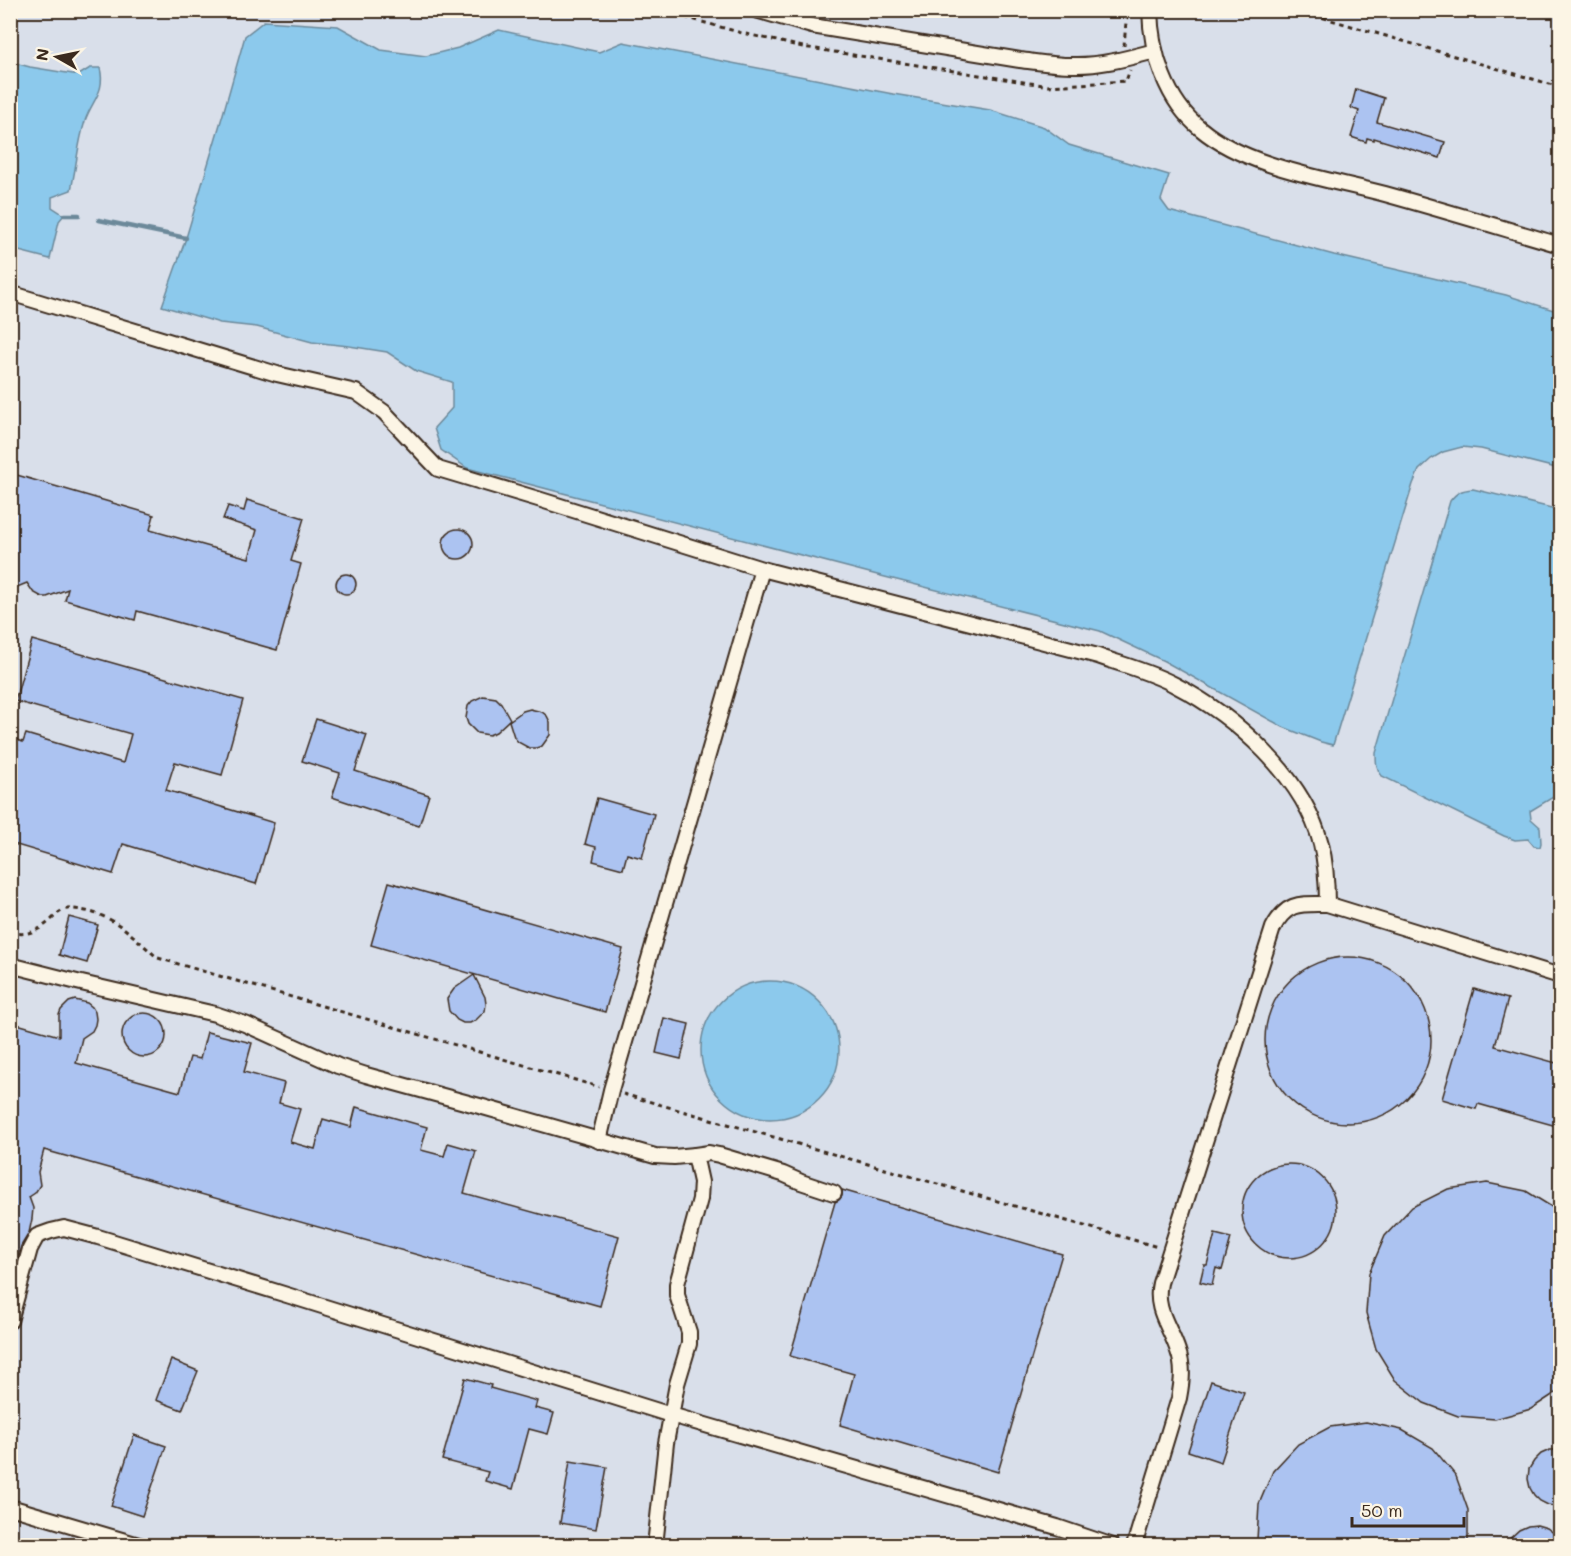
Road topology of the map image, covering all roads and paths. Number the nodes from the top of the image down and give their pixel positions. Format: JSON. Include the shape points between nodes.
{"nodes":[{"id":1,"x":756,"y":10,"type":"edge"},
{"id":2,"x":1150,"y":10,"type":"edge"},
{"id":3,"x":1297,"y":10,"type":"edge"},
{"id":4,"x":1155,"y":51,"type":"junction"},
{"id":5,"x":1560,"y":87,"type":"edge"},
{"id":6,"x":1560,"y":245,"type":"edge"},
{"id":7,"x":10,"y":293,"type":"edge"},
{"id":8,"x":762,"y":569,"type":"junction"},
{"id":9,"x":1327,"y":904,"type":"junction"},
{"id":10,"x":10,"y":932,"type":"edge"},
{"id":11,"x":10,"y":965,"type":"edge"},
{"id":12,"x":1560,"y":976,"type":"edge"},
{"id":13,"x":611,"y":1090,"type":"junction"},
{"id":14,"x":598,"y":1141,"type":"junction"},
{"id":15,"x":695,"y":1155,"type":"junction"},
{"id":16,"x":834,"y":1193,"type":"dead end"},
{"id":17,"x":1171,"y":1251,"type":"junction"},
{"id":18,"x":10,"y":1322,"type":"edge"},
{"id":19,"x":671,"y":1415,"type":"junction"},
{"id":20,"x":10,"y":1508,"type":"edge"},
{"id":21,"x":142,"y":1545,"type":"edge"},
{"id":22,"x":655,"y":1545,"type":"edge"},
{"id":23,"x":1113,"y":1545,"type":"edge"},
{"id":24,"x":1134,"y":1545,"type":"edge"}],
"edges":[{"from":1,"to":4,"type":"street","via":[[813,26],[1054,64],[1100,63]]},
{"from":2,"to":4,"type":"street"},
{"from":3,"to":5,"type":"path"},
{"from":4,"to":6,"type":"street","via":[[1176,100],[1198,127],[1224,146],[1288,169]]},
{"from":7,"to":8,"type":"street","via":[[277,374],[356,392],[384,411],[438,470]]},
{"from":8,"to":9,"type":"street","via":[[1098,656],[1174,684],[1240,728],[1292,785],[1321,844]]},
{"from":8,"to":13,"type":"street"},
{"from":9,"to":12,"type":"street"},
{"from":9,"to":17,"type":"street","via":[[1304,904],[1286,910],[1273,928]]},
{"from":10,"to":13,"type":"path","via":[[30,933],[42,928],[62,910],[98,913],[117,922],[158,958]]},
{"from":11,"to":14,"type":"street","via":[[215,1014],[366,1076]]},
{"from":13,"to":14,"type":"street"},
{"from":13,"to":17,"type":"path"},
{"from":14,"to":15,"type":"street","via":[[655,1156]]},
{"from":15,"to":16,"type":"street","via":[[719,1155]]},
{"from":15,"to":19,"type":"street","via":[[700,1199],[676,1295],[689,1332],[689,1344]]},
{"from":17,"to":24,"type":"street","via":[[1158,1298],[1178,1350],[1182,1382]]},
{"from":18,"to":19,"type":"street","via":[[37,1236],[64,1228]]},
{"from":19,"to":22,"type":"street"},
{"from":19,"to":23,"type":"street"},
{"from":20,"to":21,"type":"street"}]}
